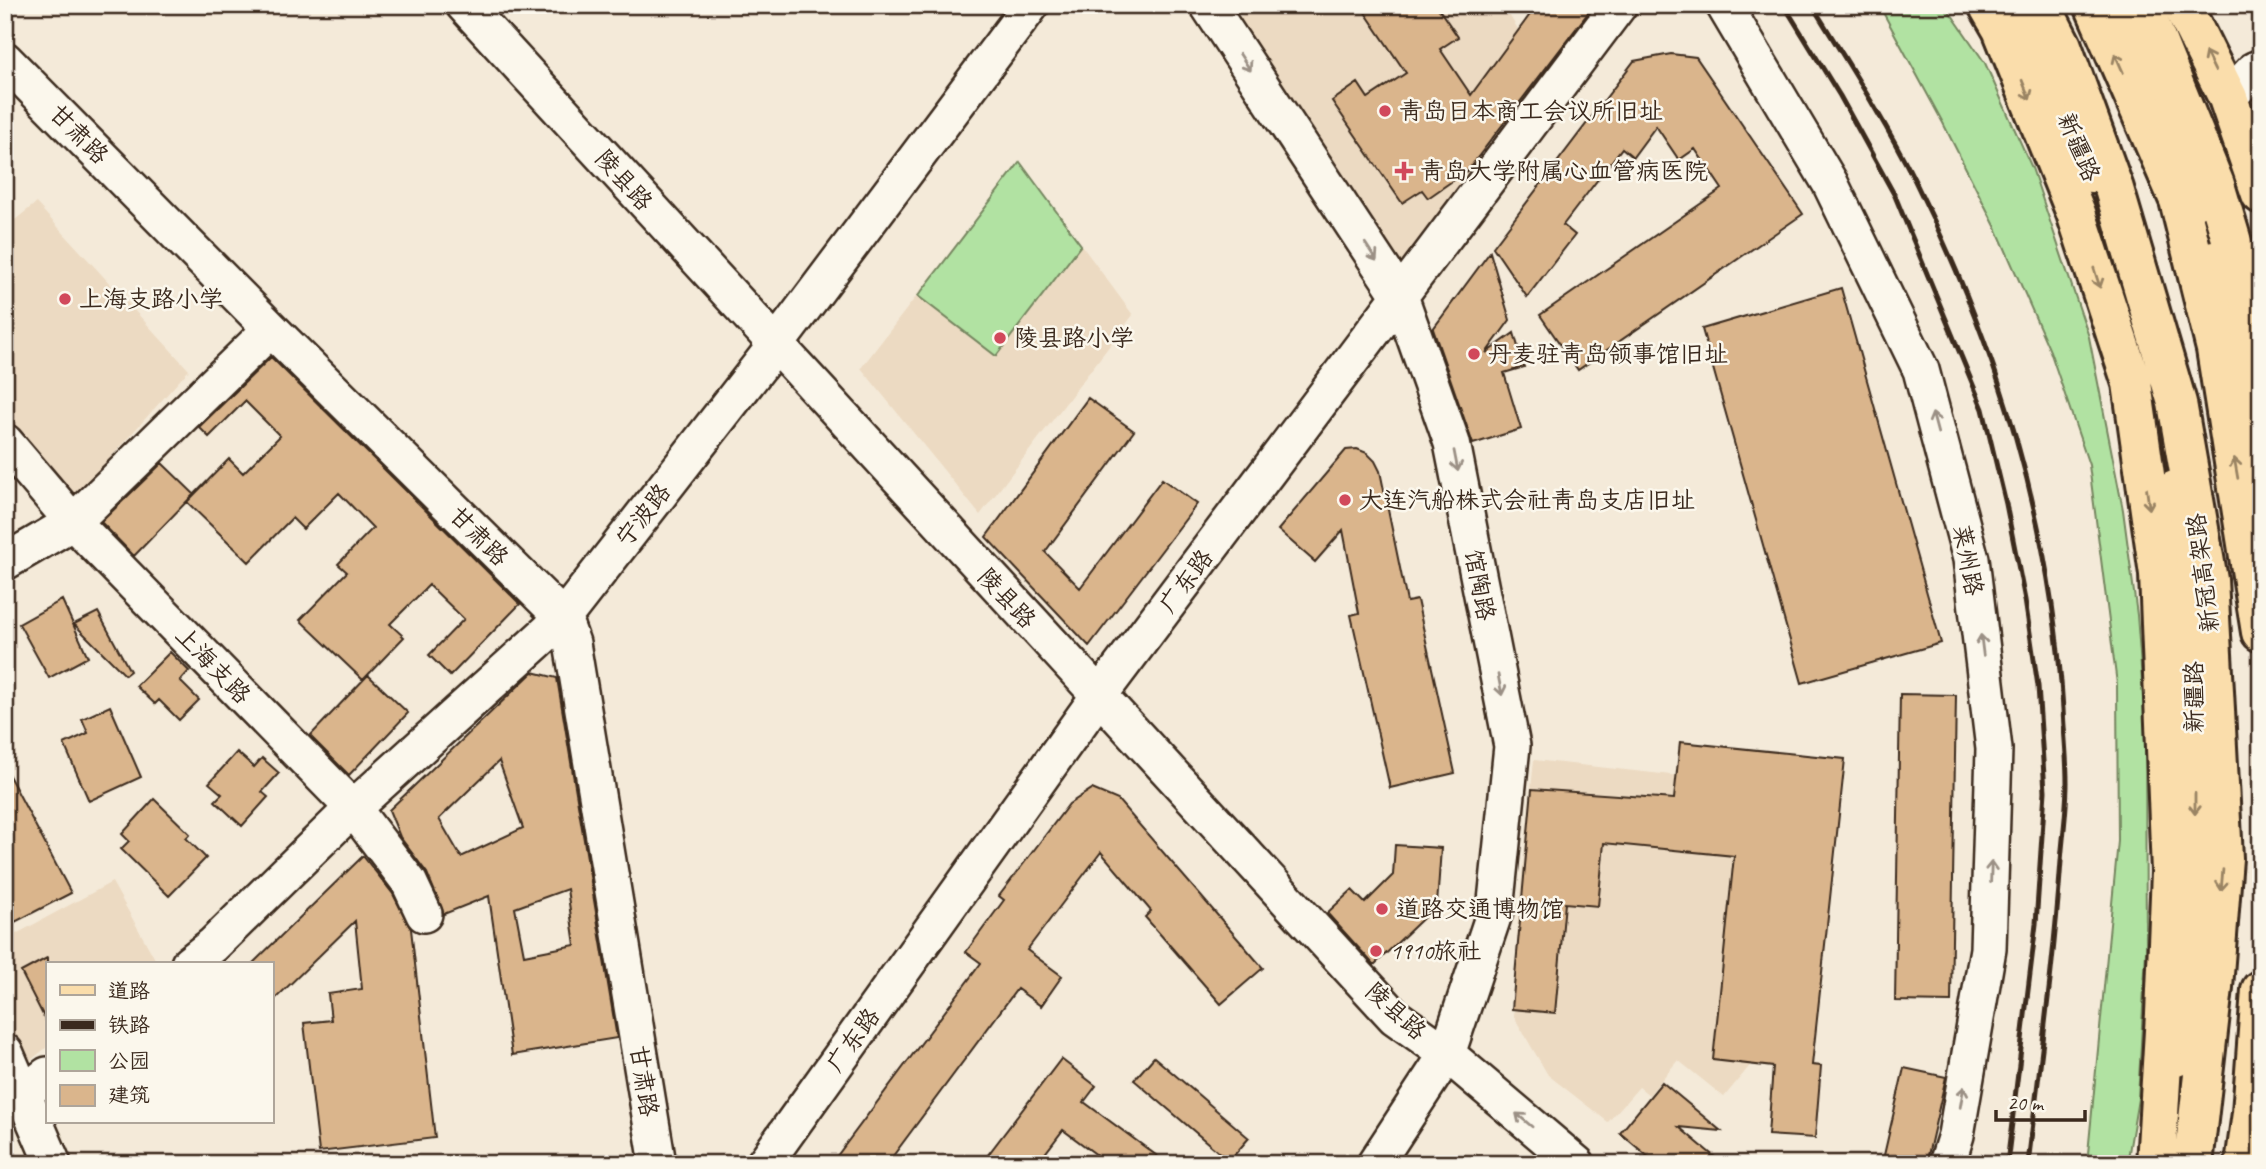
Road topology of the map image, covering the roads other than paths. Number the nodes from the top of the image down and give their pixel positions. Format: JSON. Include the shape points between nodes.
{"nodes":[{"id":1,"x":464,"y":5,"type":"edge"},
{"id":2,"x":1031,"y":5,"type":"edge"},
{"id":3,"x":1208,"y":5,"type":"edge"},
{"id":4,"x":1619,"y":5,"type":"edge"},
{"id":5,"x":1724,"y":5,"type":"edge"},
{"id":6,"x":1988,"y":5,"type":"edge"},
{"id":7,"x":2016,"y":5,"type":"edge"},
{"id":8,"x":2041,"y":5,"type":"edge"},
{"id":9,"x":2094,"y":5,"type":"edge"},
{"id":10,"x":2120,"y":5,"type":"edge"},
{"id":11,"x":2142,"y":5,"type":"edge"},
{"id":12,"x":2182,"y":5,"type":"edge"},
{"id":13,"x":5,"y":60,"type":"edge"},
{"id":14,"x":2261,"y":67,"type":"edge"},
{"id":15,"x":2228,"y":97,"type":"junction"},
{"id":16,"x":2261,"y":194,"type":"edge"},
{"id":17,"x":1400,"y":296,"type":"junction"},
{"id":18,"x":271,"y":329,"type":"junction"},
{"id":19,"x":2261,"y":339,"type":"edge"},
{"id":20,"x":775,"y":346,"type":"junction"},
{"id":21,"x":5,"y":442,"type":"edge"},
{"id":22,"x":2261,"y":458,"type":"edge"},
{"id":23,"x":73,"y":522,"type":"junction"},
{"id":24,"x":5,"y":562,"type":"edge"},
{"id":25,"x":563,"y":618,"type":"junction"},
{"id":26,"x":2261,"y":632,"type":"edge"},
{"id":27,"x":1098,"y":697,"type":"junction"},
{"id":28,"x":353,"y":808,"type":"junction"},
{"id":29,"x":424,"y":914,"type":"dead end"},
{"id":30,"x":192,"y":962,"type":"edge"},
{"id":31,"x":2261,"y":990,"type":"edge"},
{"id":32,"x":5,"y":1052,"type":"edge"},
{"id":33,"x":1447,"y":1054,"type":"junction"},
{"id":34,"x":35,"y":1085,"type":"edge"},
{"id":35,"x":53,"y":1164,"type":"edge"},
{"id":36,"x":658,"y":1164,"type":"edge"},
{"id":37,"x":764,"y":1164,"type":"edge"},
{"id":38,"x":1376,"y":1164,"type":"edge"},
{"id":39,"x":1577,"y":1164,"type":"edge"},
{"id":40,"x":1947,"y":1164,"type":"edge"},
{"id":41,"x":2157,"y":1164,"type":"edge"},
{"id":42,"x":2193,"y":1164,"type":"edge"},
{"id":43,"x":2245,"y":1164,"type":"edge"}],
"edges":[{"from":1,"to":20,"type":"street","name":"陵县路"},
{"from":2,"to":20,"type":"street","name":"宁波路"},
{"from":3,"to":17,"type":"street","name":"馆陶路","one_way":true},
{"from":4,"to":17,"type":"street","name":"广东路"},
{"from":40,"to":5,"type":"street","name":"莱州路","one_way":true,"via":[[1956,1135],[1989,936],[1994,749],[1971,559],[1920,370],[1830,183]]},
{"from":6,"to":41,"type":"main road","one_way":true,"via":[[2002,29],[2076,213],[2132,383],[2159,574],[2171,872]]},
{"from":7,"to":41,"type":"main road","name":"新疆路","one_way":true,"via":[[2089,168],[2159,375],[2193,625],[2196,940]]},
{"from":8,"to":42,"type":"main road","name":"新冠高架路","one_way":true,"via":[[2062,46],[2114,189],[2173,389],[2208,580],[2224,858]]},
{"from":26,"to":9,"type":"main road","name":"新冠高架路","one_way":true,"via":[[2216,349],[2179,200]]},
{"from":10,"to":22,"type":"main road","via":[[2141,46],[2199,207]]},
{"from":11,"to":19,"type":"main road","via":[[2215,185]]},
{"from":15,"to":12,"type":"main road","one_way":true},
{"from":13,"to":18,"type":"street","name":"甘肃路"},
{"from":14,"to":15,"type":"street"},
{"from":15,"to":16,"type":"main road"},
{"from":17,"to":27,"type":"street","name":"广东路"},
{"from":17,"to":33,"type":"street","name":"馆陶路","one_way":true,"via":[[1452,443],[1512,746],[1494,911]]},
{"from":18,"to":23,"type":"street"},
{"from":18,"to":25,"type":"street","name":"甘肃路"},
{"from":20,"to":25,"type":"street","name":"宁波路"},
{"from":20,"to":27,"type":"street","name":"陵县路"},
{"from":21,"to":23,"type":"street","name":"上海支路"},
{"from":23,"to":24,"type":"street"},
{"from":23,"to":28,"type":"street","name":"上海支路"},
{"from":25,"to":28,"type":"street","name":"宁波路"},
{"from":25,"to":36,"type":"street","name":"甘肃路","via":[[572,643]]},
{"from":27,"to":33,"type":"street","name":"陵县路","via":[[1395,1017]]},
{"from":27,"to":37,"type":"street","name":"广东路"},
{"from":28,"to":29,"type":"street","name":"上海支路","via":[[409,882]]},
{"from":28,"to":30,"type":"street","name":"宁波路"},
{"from":31,"to":43,"type":"main road"},
{"from":32,"to":34,"type":"street"},
{"from":33,"to":38,"type":"street","name":"馆陶路"},
{"from":39,"to":33,"type":"street","name":"陵县路","one_way":true},
{"from":34,"to":35,"type":"street"}]}
